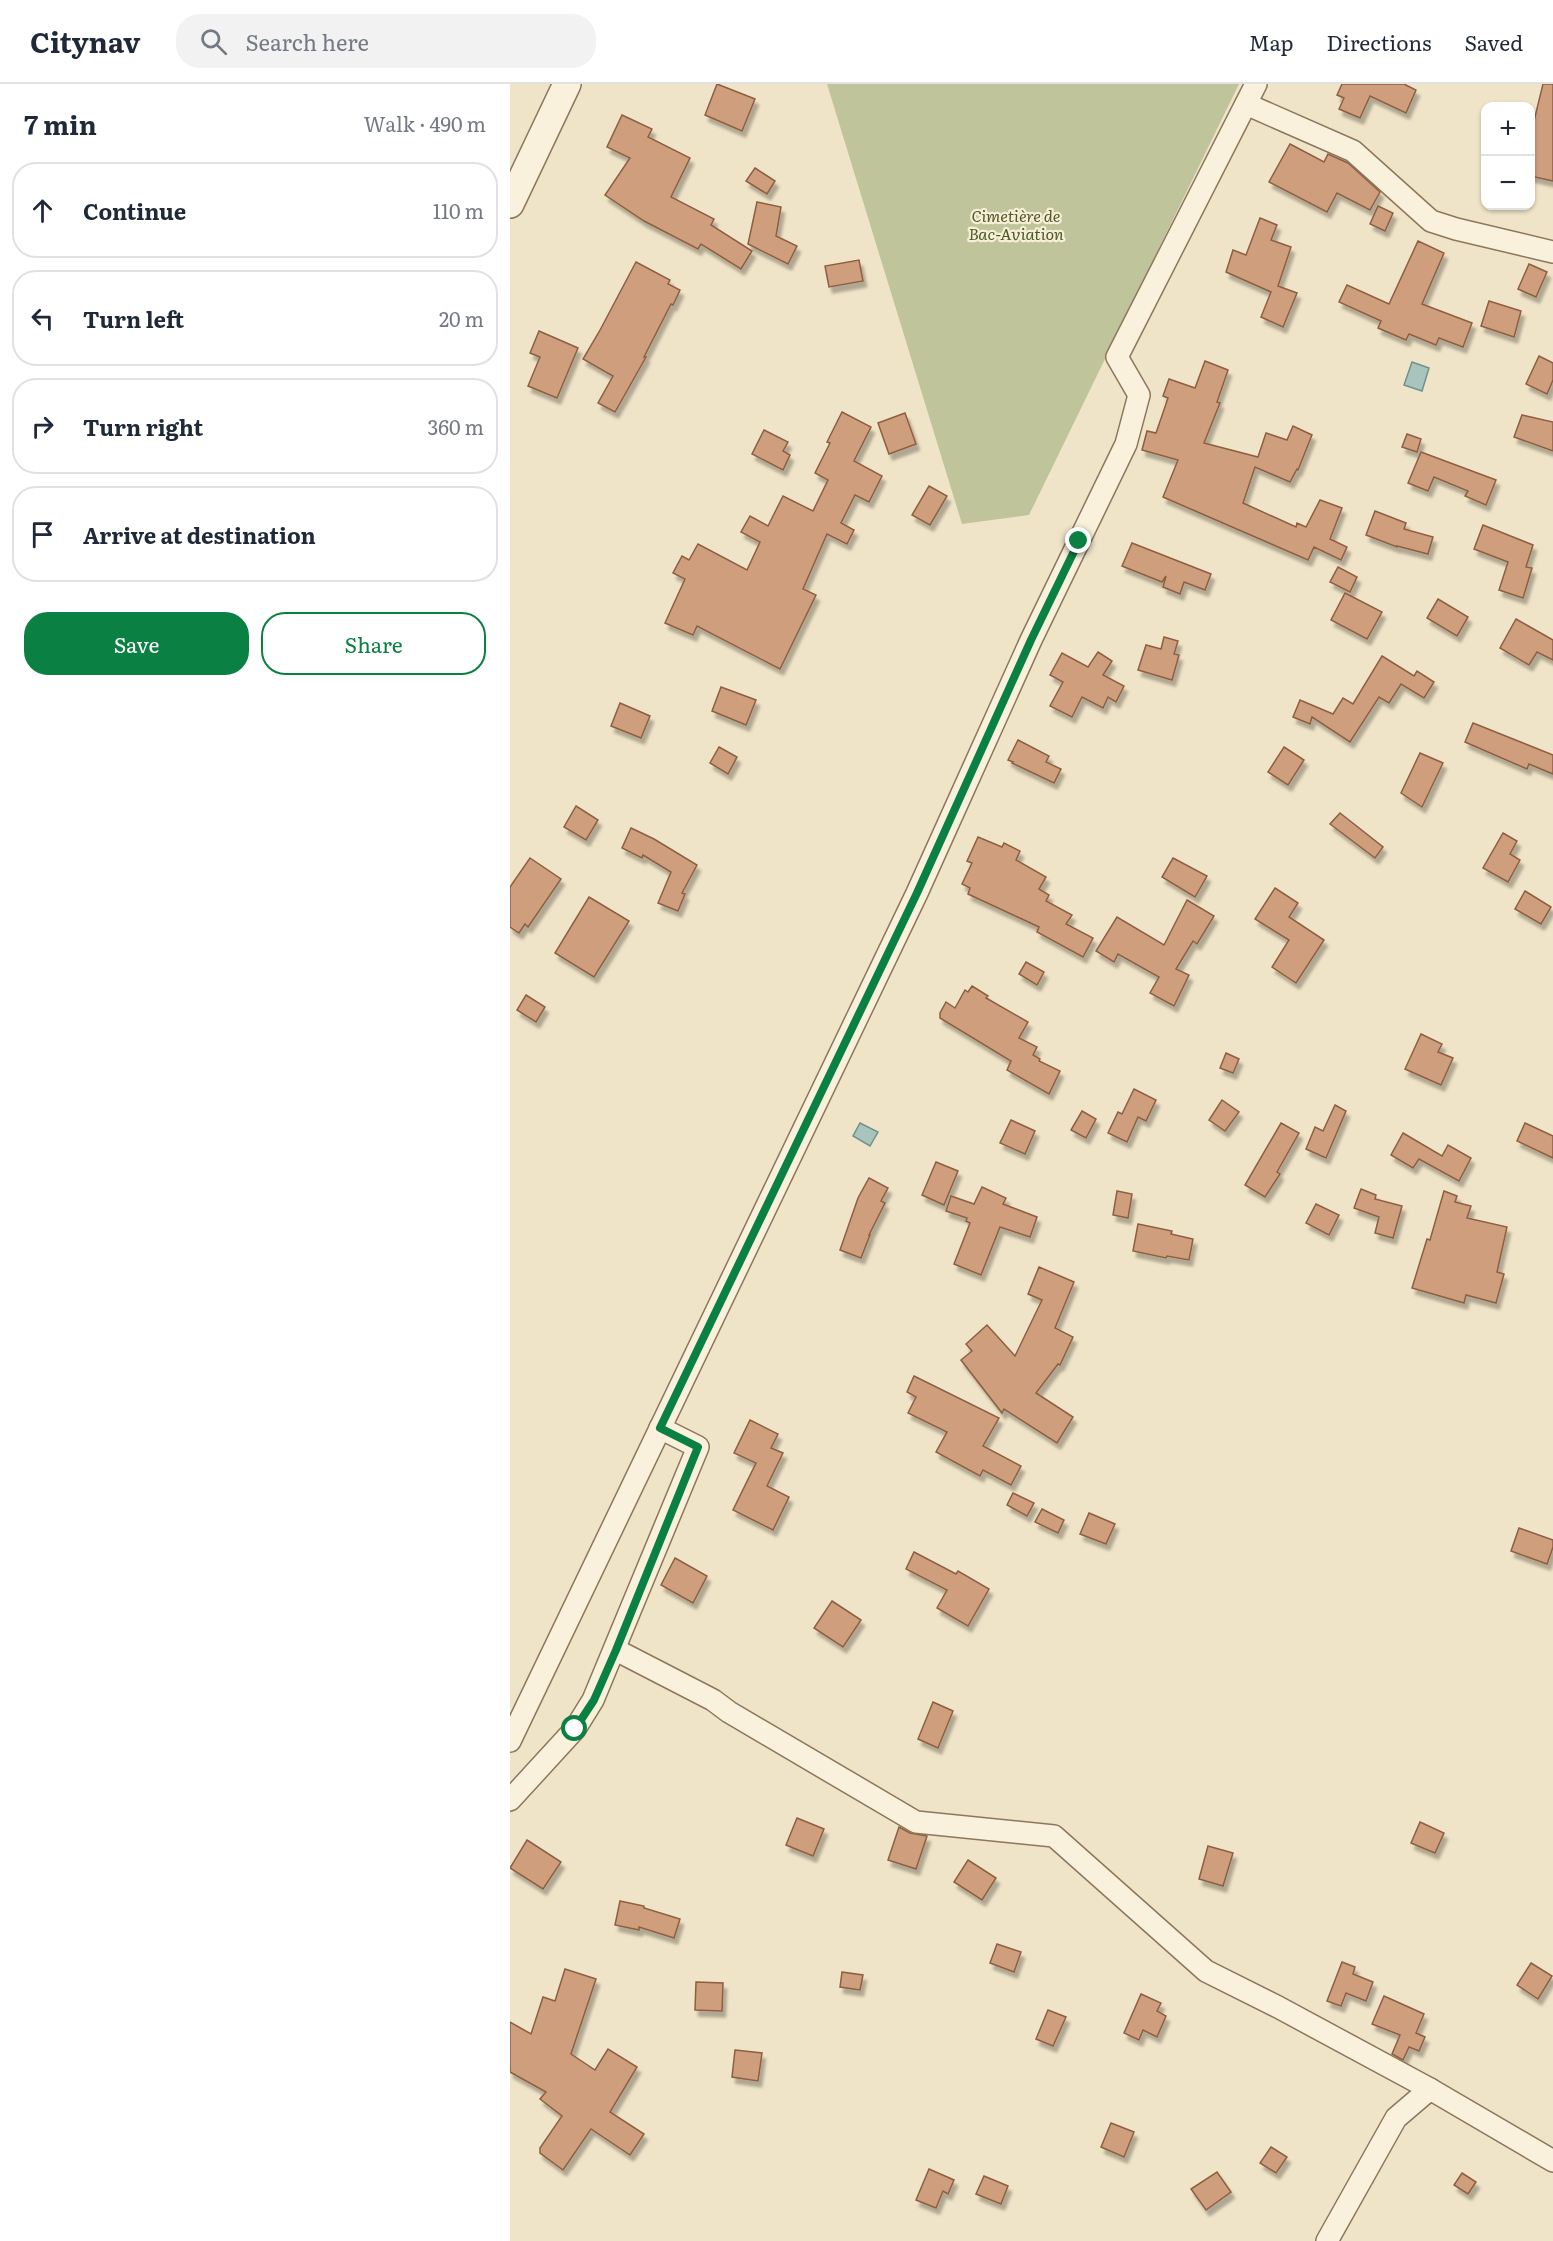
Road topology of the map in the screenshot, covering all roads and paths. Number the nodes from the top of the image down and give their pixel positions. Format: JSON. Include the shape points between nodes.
{"nodes":[{"id":1,"x":567,"y":84,"type":"edge"},
{"id":2,"x":1256,"y":84,"type":"edge"},
{"id":3,"x":1246,"y":104,"type":"junction"},
{"id":4,"x":510,"y":204,"type":"edge"},
{"id":5,"x":1553,"y":252,"type":"edge"},
{"id":6,"x":660,"y":1428,"type":"junction"},
{"id":7,"x":616,"y":1650,"type":"junction"},
{"id":8,"x":510,"y":1742,"type":"edge"},
{"id":9,"x":510,"y":1800,"type":"edge"},
{"id":10,"x":1430,"y":2089,"type":"junction"},
{"id":11,"x":1553,"y":2161,"type":"edge"},
{"id":12,"x":1327,"y":2241,"type":"edge"}],
"edges":[{"from":1,"to":4,"type":"street"},
{"from":2,"to":3,"type":"street"},
{"from":3,"to":5,"type":"street","via":[[1353,151],[1431,221]]},
{"from":3,"to":6,"type":"street","via":[[1117,357],[1139,395],[1126,444],[1031,640],[917,893]]},
{"from":6,"to":7,"type":"street","via":[[698,1447]]},
{"from":6,"to":8,"type":"street"},
{"from":7,"to":9,"type":"street","via":[[594,1700],[575,1729]]},
{"from":7,"to":10,"type":"street","via":[[713,1700],[916,1822],[1054,1836],[1206,1971]]},
{"from":10,"to":11,"type":"street"},
{"from":10,"to":12,"type":"street","via":[[1396,2118]]}]}
